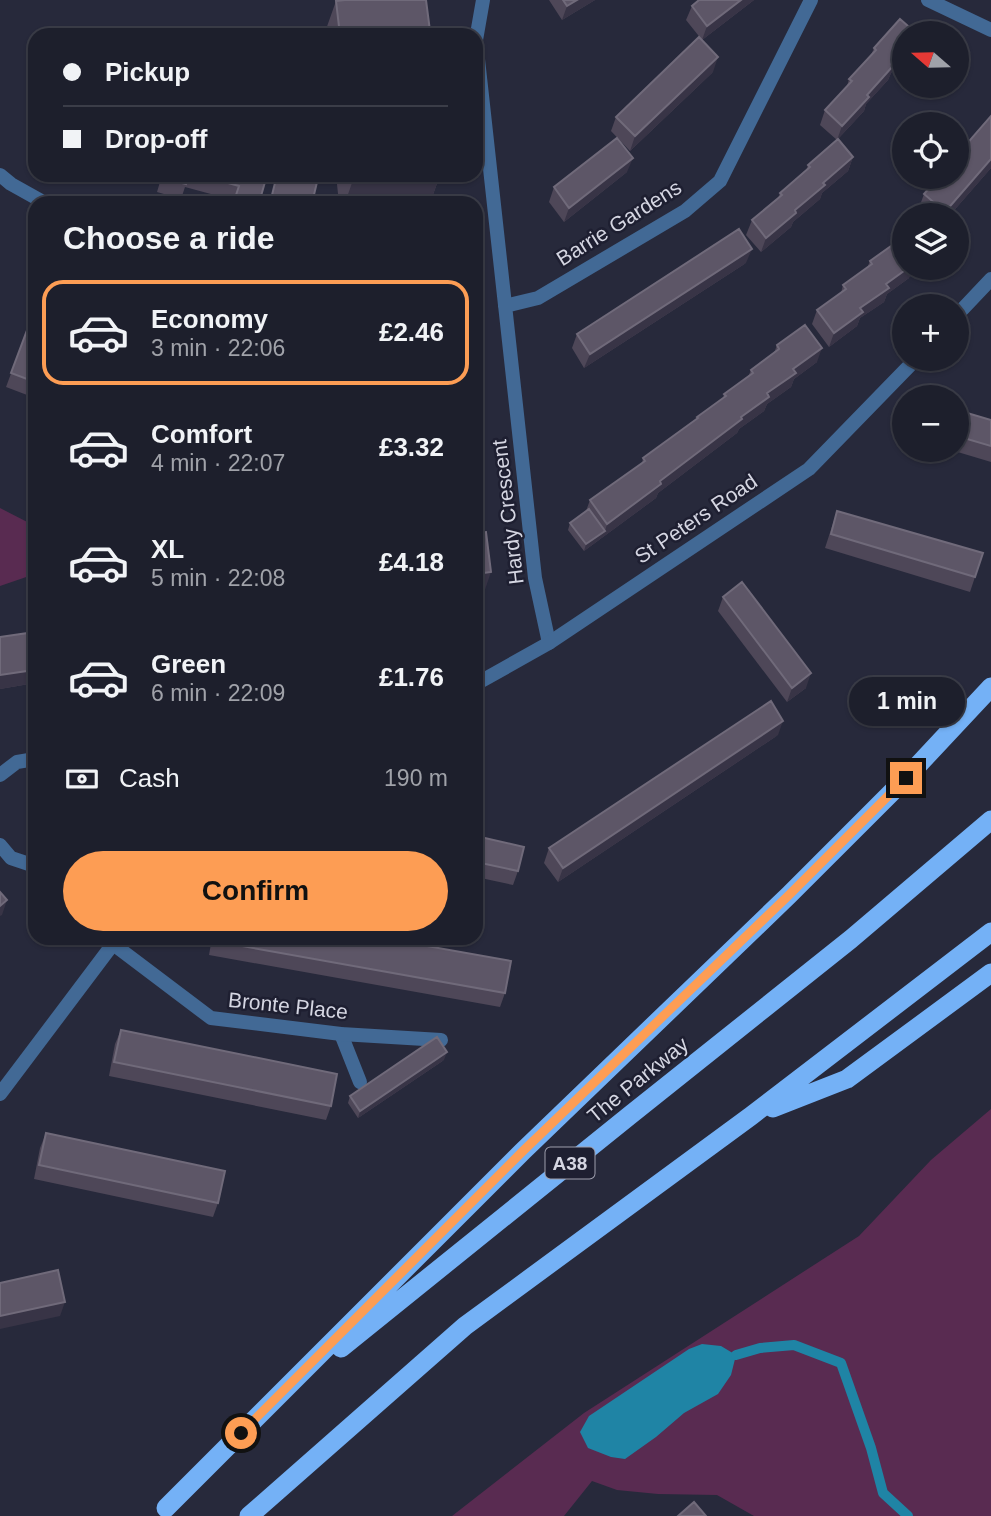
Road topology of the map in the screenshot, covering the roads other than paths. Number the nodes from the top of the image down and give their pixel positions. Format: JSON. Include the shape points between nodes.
{"nodes":[{"id":1,"x":483,"y":0,"type":"edge"},
{"id":2,"x":811,"y":0,"type":"edge"},
{"id":3,"x":928,"y":0,"type":"edge"},
{"id":4,"x":478,"y":28,"type":"edge"},
{"id":5,"x":991,"y":30,"type":"edge"},
{"id":6,"x":483,"y":105,"type":"edge"},
{"id":7,"x":0,"y":175,"type":"edge"},
{"id":8,"x":32,"y":196,"type":"edge"},
{"id":9,"x":991,"y":279,"type":"edge"},
{"id":10,"x":969,"y":302,"type":"edge"},
{"id":11,"x":505,"y":306,"type":"junction"},
{"id":12,"x":904,"y":371,"type":"edge"},
{"id":13,"x":549,"y":643,"type":"junction"},
{"id":14,"x":483,"y":680,"type":"edge"},
{"id":15,"x":991,"y":687,"type":"edge"},
{"id":16,"x":28,"y":760,"type":"edge"},
{"id":17,"x":0,"y":775,"type":"edge"},
{"id":18,"x":991,"y":820,"type":"edge"},
{"id":19,"x":0,"y":845,"type":"edge"},
{"id":20,"x":28,"y":864,"type":"edge"},
{"id":21,"x":991,"y":932,"type":"edge"},
{"id":22,"x":114,"y":945,"type":"edge"},
{"id":23,"x":122,"y":945,"type":"edge"},
{"id":24,"x":991,"y":973,"type":"edge"},
{"id":25,"x":341,"y":1034,"type":"junction"},
{"id":26,"x":441,"y":1040,"type":"edge"},
{"id":27,"x":360,"y":1082,"type":"dead end"},
{"id":28,"x":0,"y":1094,"type":"edge"},
{"id":29,"x":751,"y":1116,"type":"junction"},
{"id":30,"x":161,"y":1512,"type":"edge"},
{"id":31,"x":249,"y":1516,"type":"edge"}],
"edges":[{"from":1,"to":4,"type":"street","name":"Hardy Crescent"},
{"from":2,"to":11,"type":"street","name":"Barrie Gardens","via":[[720,181],[685,211],[538,298]]},
{"from":3,"to":5,"type":"street"},
{"from":6,"to":11,"type":"street","name":"Hardy Crescent"},
{"from":7,"to":8,"type":"street"},
{"from":9,"to":10,"type":"street"},
{"from":11,"to":13,"type":"street","name":"Hardy Crescent","via":[[535,578]]},
{"from":12,"to":13,"type":"street","name":"St Peters Road","via":[[808,469]]},
{"from":13,"to":14,"type":"street","name":"St Peters Road"},
{"from":15,"to":30,"type":"highway","number":"A38","via":[[897,788]]},
{"from":16,"to":17,"type":"street","via":[[17,762]]},
{"from":18,"to":30,"type":"highway","name":"The Parkway","number":"A38","via":[[851,939],[306,1376]]},
{"from":19,"to":20,"type":"street","via":[[11,858]]},
{"from":21,"to":29,"type":"highway"},
{"from":22,"to":28,"type":"street"},
{"from":23,"to":25,"type":"street","name":"Bronte Place","via":[[211,1018]]},
{"from":24,"to":29,"type":"highway","via":[[847,1079]]},
{"from":25,"to":26,"type":"street","name":"Bronte Place"},
{"from":25,"to":27,"type":"street"},
{"from":29,"to":31,"type":"highway","via":[[465,1326]]}]}
